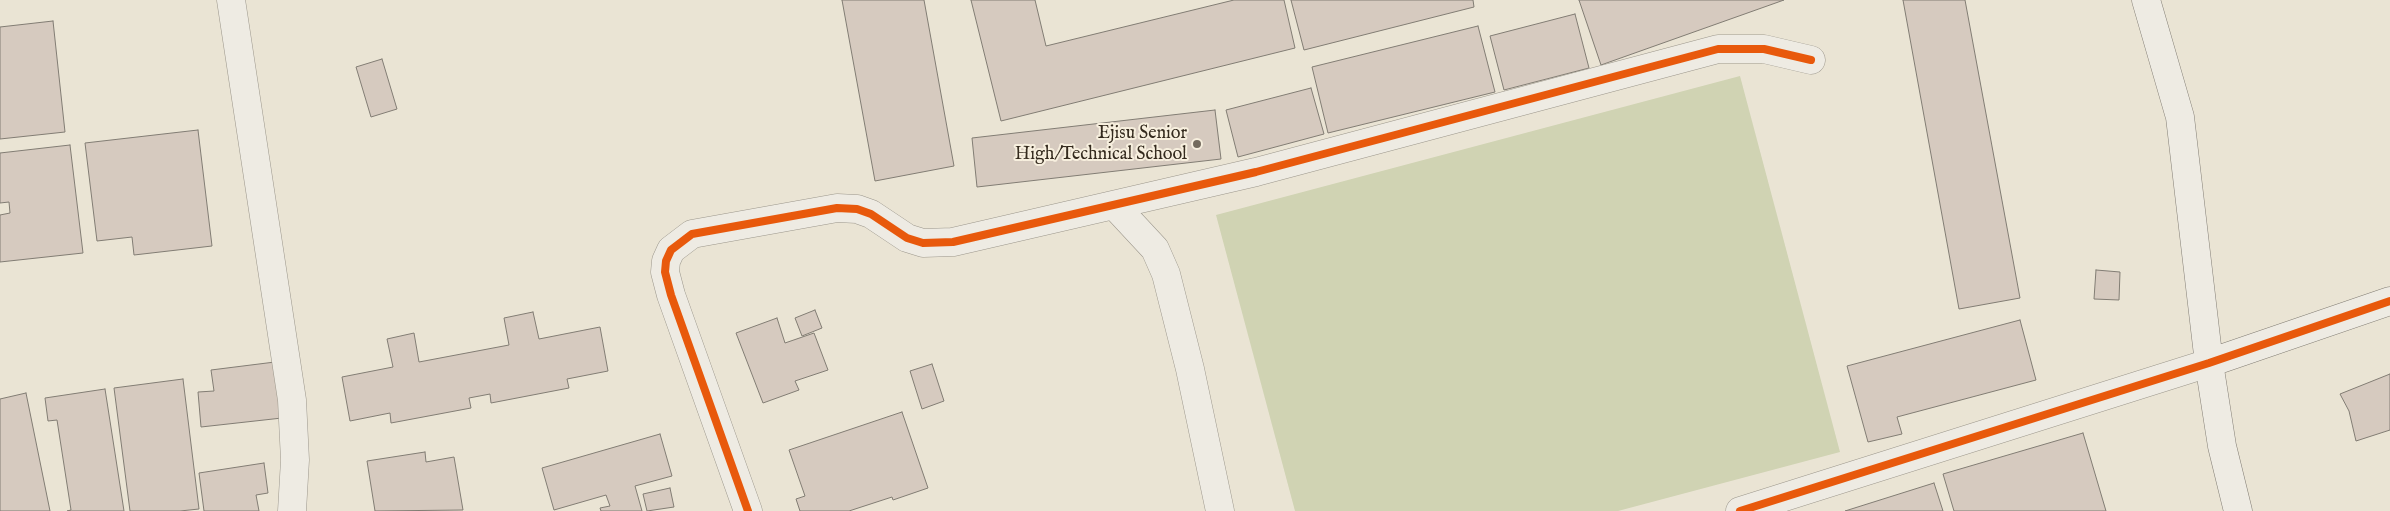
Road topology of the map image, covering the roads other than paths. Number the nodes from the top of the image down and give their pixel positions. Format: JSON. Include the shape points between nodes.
{"nodes":[{"id":1,"x":231,"y":0,"type":"edge"},
{"id":2,"x":2146,"y":0,"type":"edge"},
{"id":3,"x":1812,"y":60,"type":"dead end"},
{"id":4,"x":1115,"y":206,"type":"junction"},
{"id":5,"x":2390,"y":301,"type":"edge"},
{"id":6,"x":2209,"y":363,"type":"junction"},
{"id":7,"x":292,"y":511,"type":"edge"},
{"id":8,"x":748,"y":511,"type":"edge"},
{"id":9,"x":1220,"y":511,"type":"edge"},
{"id":10,"x":1740,"y":511,"type":"edge"},
{"id":11,"x":2238,"y":511,"type":"edge"}],
"edges":[{"from":1,"to":7,"type":"street","via":[[290,391],[295,460]]},
{"from":2,"to":6,"type":"street","via":[[2180,116]]},
{"from":3,"to":4,"type":"street","via":[[1764,49],[1718,50]]},
{"from":4,"to":8,"type":"street","via":[[952,242],[923,243],[907,238],[871,214],[837,208],[692,234],[671,250],[665,272],[671,295]]},
{"from":4,"to":9,"type":"street","via":[[1155,249],[1166,274]]},
{"from":5,"to":6,"type":"street"},
{"from":6,"to":10,"type":"street"},
{"from":6,"to":11,"type":"street","via":[[2222,446]]}]}
